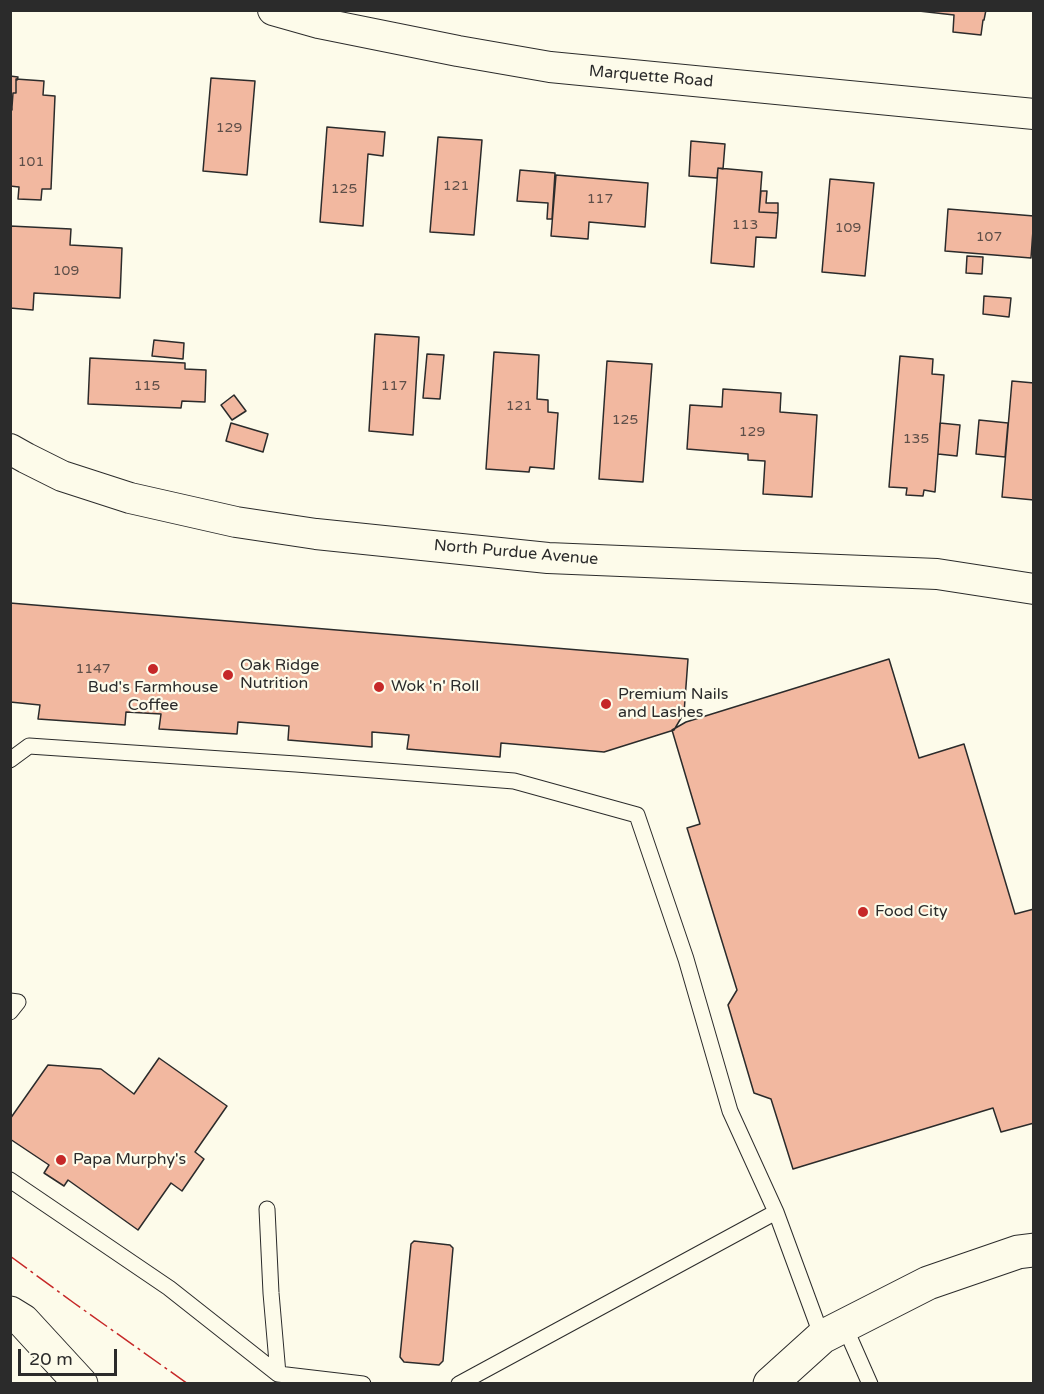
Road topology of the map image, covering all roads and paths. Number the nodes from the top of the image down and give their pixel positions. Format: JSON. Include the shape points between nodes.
{"nodes":[{"id":1,"x":273,"y":10,"type":"edge"},
{"id":2,"x":1034,"y":114,"type":"edge"},
{"id":3,"x":10,"y":449,"type":"edge"},
{"id":4,"x":1034,"y":590,"type":"edge"},
{"id":5,"x":10,"y":760,"type":"edge"},
{"id":6,"x":10,"y":1001,"type":"edge"},
{"id":7,"x":10,"y":1012,"type":"edge"},
{"id":8,"x":10,"y":1180,"type":"edge"},
{"id":9,"x":267,"y":1209,"type":"dead end"},
{"id":10,"x":776,"y":1212,"type":"junction"},
{"id":11,"x":1034,"y":1250,"type":"edge"},
{"id":12,"x":10,"y":1312,"type":"edge"},
{"id":13,"x":833,"y":1331,"type":"junction"},
{"id":14,"x":10,"y":1341,"type":"edge"},
{"id":15,"x":278,"y":1374,"type":"junction"},
{"id":16,"x":69,"y":1383,"type":"edge"},
{"id":17,"x":81,"y":1383,"type":"edge"},
{"id":18,"x":363,"y":1383,"type":"edge"},
{"id":19,"x":459,"y":1383,"type":"edge"},
{"id":20,"x":770,"y":1383,"type":"edge"},
{"id":21,"x":870,"y":1383,"type":"edge"}],
"edges":[{"from":1,"to":2,"type":"street","name":"Marquette Road","via":[[320,23],[550,67]]},
{"from":3,"to":4,"type":"street","name":"North Purdue Avenue","via":[[62,476],[129,498],[236,522],[316,534],[548,558],[937,574]]},
{"from":5,"to":10,"type":"lane","via":[[29,746],[514,781],[637,815],[686,958],[730,1111]]},
{"from":6,"to":7,"type":"lane","via":[[18,1002]]},
{"from":8,"to":15,"type":"lane","via":[[169,1288]]},
{"from":9,"to":15,"type":"lane"},
{"from":10,"to":13,"type":"lane"},
{"from":10,"to":19,"type":"lane"},
{"from":11,"to":13,"type":"main road","via":[[928,1283]]},
{"from":12,"to":17,"type":"main road"},
{"from":13,"to":20,"type":"main road"},
{"from":13,"to":21,"type":"lane"},
{"from":14,"to":16,"type":"main road"},
{"from":15,"to":18,"type":"lane"}]}
